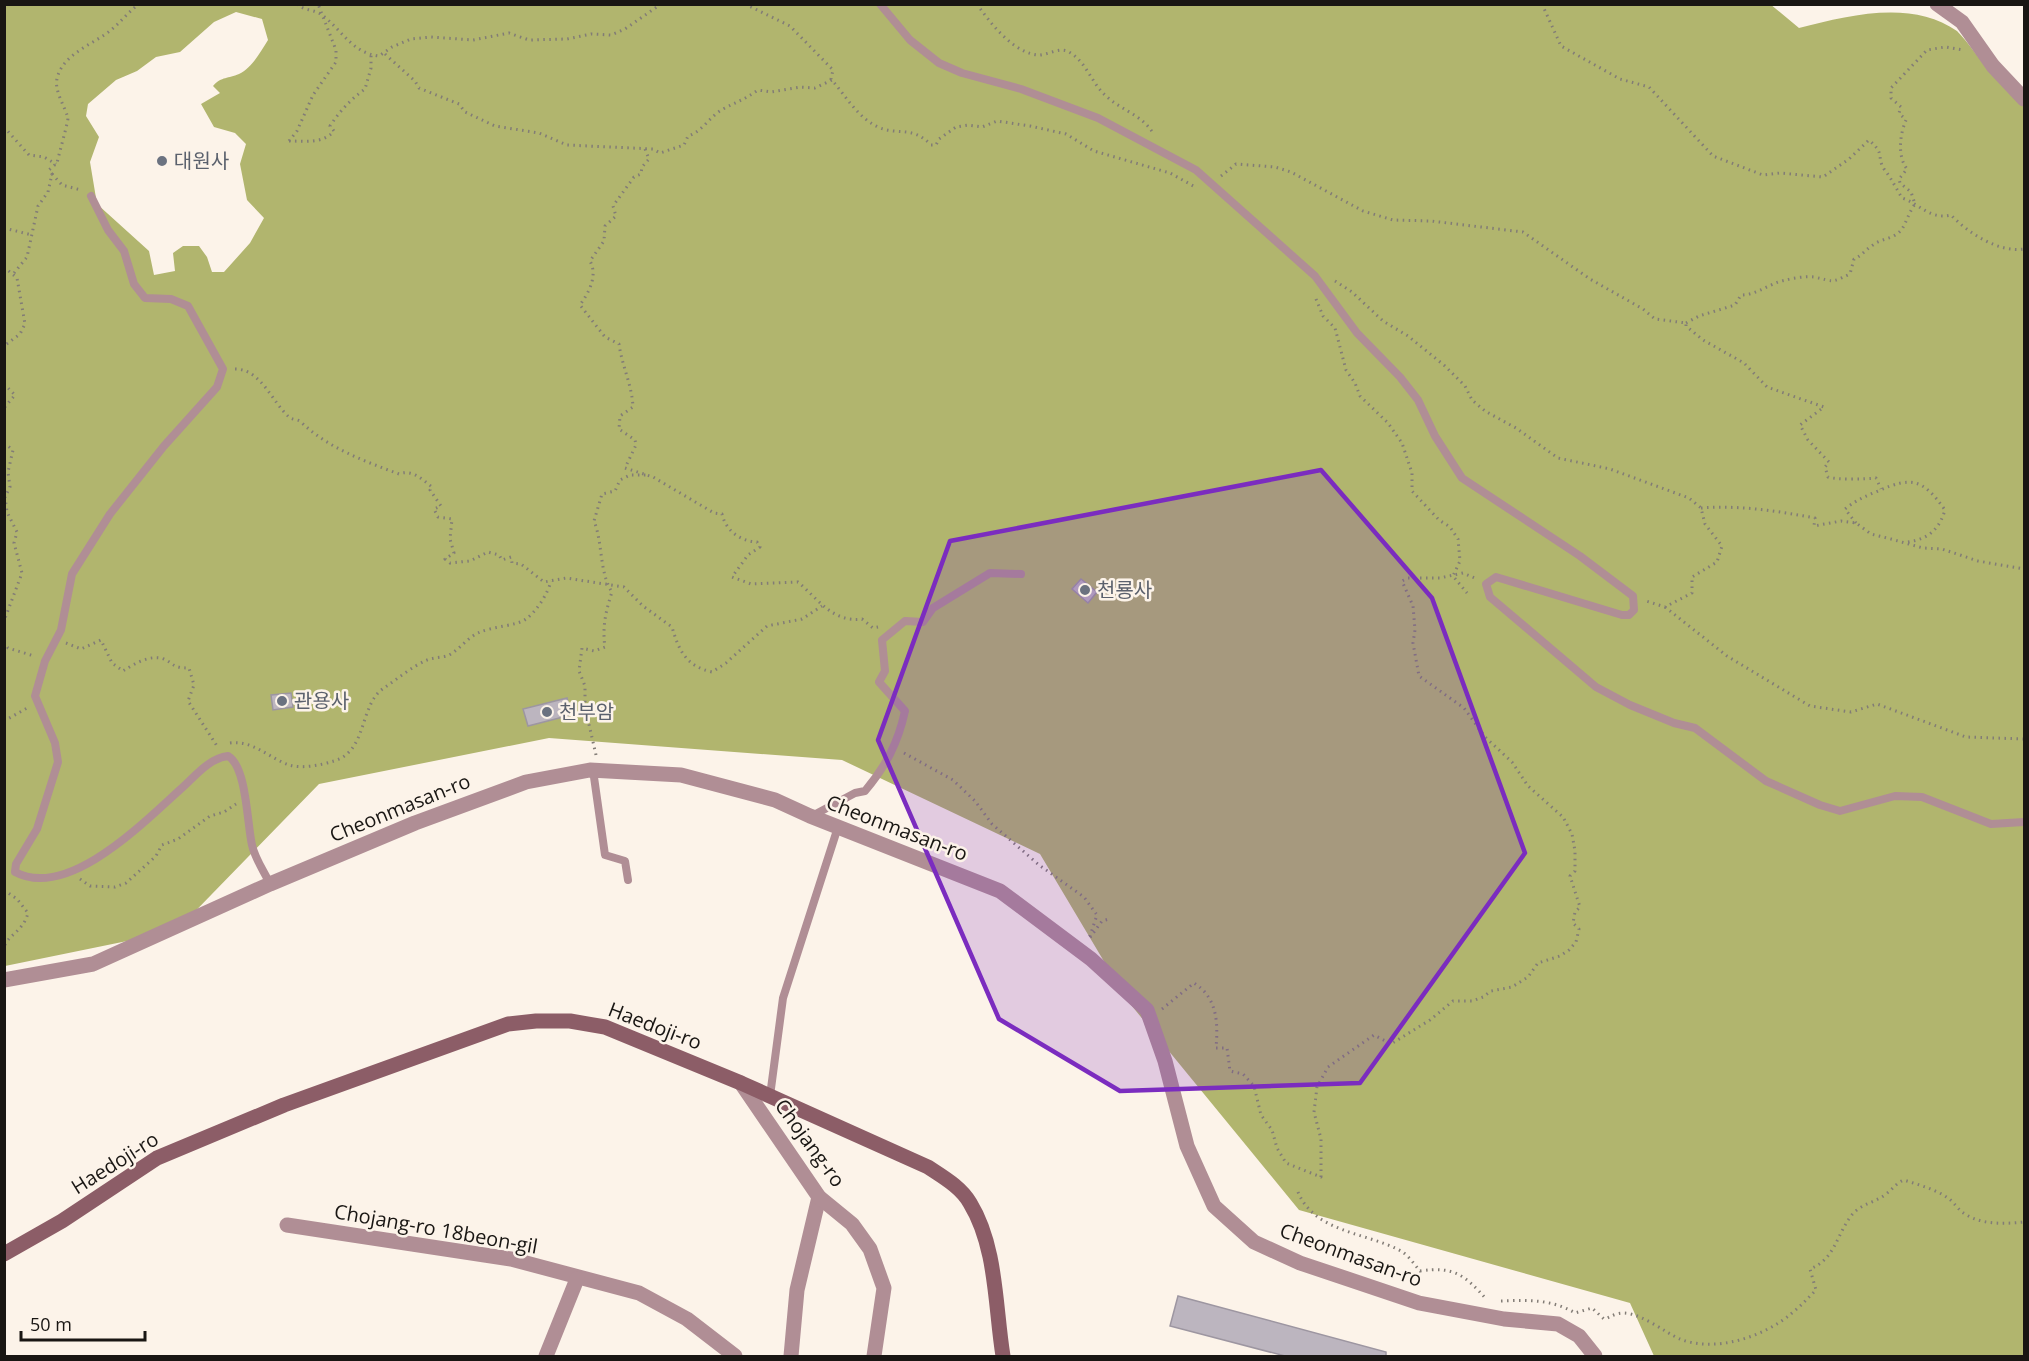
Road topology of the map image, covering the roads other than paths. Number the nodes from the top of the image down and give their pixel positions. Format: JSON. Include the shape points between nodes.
{"nodes":[{"id":1,"x":880,"y":4,"type":"edge"},
{"id":2,"x":1937,"y":4,"type":"edge"},
{"id":3,"x":2023,"y":96,"type":"edge"},
{"id":4,"x":91,"y":196,"type":"road end"},
{"id":5,"x":1022,"y":574,"type":"dead end"},
{"id":6,"x":598,"y":771,"type":"junction"},
{"id":7,"x":810,"y":816,"type":"junction"},
{"id":8,"x":2025,"y":822,"type":"edge"},
{"id":9,"x":838,"y":827,"type":"junction"},
{"id":10,"x":628,"y":880,"type":"dead end"},
{"id":11,"x":270,"y":884,"type":"junction"},
{"id":12,"x":4,"y":980,"type":"edge"},
{"id":13,"x":741,"y":1083,"type":"junction"},
{"id":14,"x":770,"y":1096,"type":"junction"},
{"id":15,"x":819,"y":1197,"type":"junction"},
{"id":16,"x":287,"y":1225,"type":"dead end"},
{"id":17,"x":4,"y":1254,"type":"edge"},
{"id":18,"x":577,"y":1279,"type":"junction"},
{"id":19,"x":546,"y":1356,"type":"edge"},
{"id":20,"x":735,"y":1356,"type":"edge"},
{"id":21,"x":791,"y":1356,"type":"edge"},
{"id":22,"x":874,"y":1356,"type":"edge"},
{"id":23,"x":1003,"y":1356,"type":"edge"},
{"id":24,"x":1595,"y":1356,"type":"edge"}],
"edges":[{"from":1,"to":8,"type":"lane","via":[[910,39],[939,63],[1088,114],[1196,170],[1316,276],[1357,333],[1418,400],[1462,478],[1633,596],[1634,610],[1622,615],[1496,577],[1486,584],[1490,597],[1596,687],[1630,705],[1695,728],[1766,781],[1840,811],[1896,796],[1922,797],[1991,824]]},
{"from":2,"to":3,"type":"street","via":[[1962,22],[1993,66]]},
{"from":4,"to":11,"type":"lane","via":[[124,251],[134,284],[145,298],[171,299],[188,306],[223,369],[218,387],[110,514],[72,574],[58,637],[36,684],[35,696],[55,743],[58,762],[37,829],[15,872],[44,878],[71,872],[90,862],[128,836],[207,765],[223,756],[232,758],[243,781],[255,857]]},
{"from":5,"to":7,"type":"lane","via":[[990,573],[933,608],[923,622],[905,621],[882,640],[885,671],[879,682],[904,711],[894,749],[865,791]]},
{"from":6,"to":7,"type":"street","name":"Cheonmasan-ro","via":[[681,775],[775,800]]},
{"from":6,"to":10,"type":"lane","via":[[605,855],[625,861]]},
{"from":6,"to":11,"type":"street","name":"Cheonmasan-ro","via":[[526,782]]},
{"from":7,"to":9,"type":"street","name":"Cheonmasan-ro"},
{"from":9,"to":14,"type":"lane","via":[[783,998]]},
{"from":9,"to":24,"type":"street","name":"Cheonmasan-ro","via":[[1000,891],[1091,959],[1150,1015],[1187,1146],[1214,1206],[1254,1242],[1300,1263],[1419,1303],[1504,1319],[1558,1324],[1579,1336]]},
{"from":11,"to":12,"type":"street","name":"Cheonmasan-ro","via":[[93,964]]},
{"from":13,"to":14,"type":"main road","name":"Haedoji-ro"},
{"from":13,"to":15,"type":"street","name":"Chojang-ro"},
{"from":13,"to":17,"type":"main road","name":"Haedoji-ro","via":[[605,1027],[570,1021],[508,1024],[284,1105],[157,1158]]},
{"from":14,"to":23,"type":"main road","name":"Haedoji-ro","via":[[928,1167],[970,1202],[987,1241]]},
{"from":15,"to":21,"type":"street","via":[[797,1290]]},
{"from":15,"to":22,"type":"street","name":"Chojang-ro","via":[[852,1224],[870,1249],[884,1288]]},
{"from":16,"to":18,"type":"street","name":"Chojang-ro 18beon-gil","via":[[512,1259]]},
{"from":18,"to":19,"type":"street"},
{"from":18,"to":20,"type":"street","name":"Chojang-ro 18beon-gil","via":[[639,1293],[687,1318]]}]}
